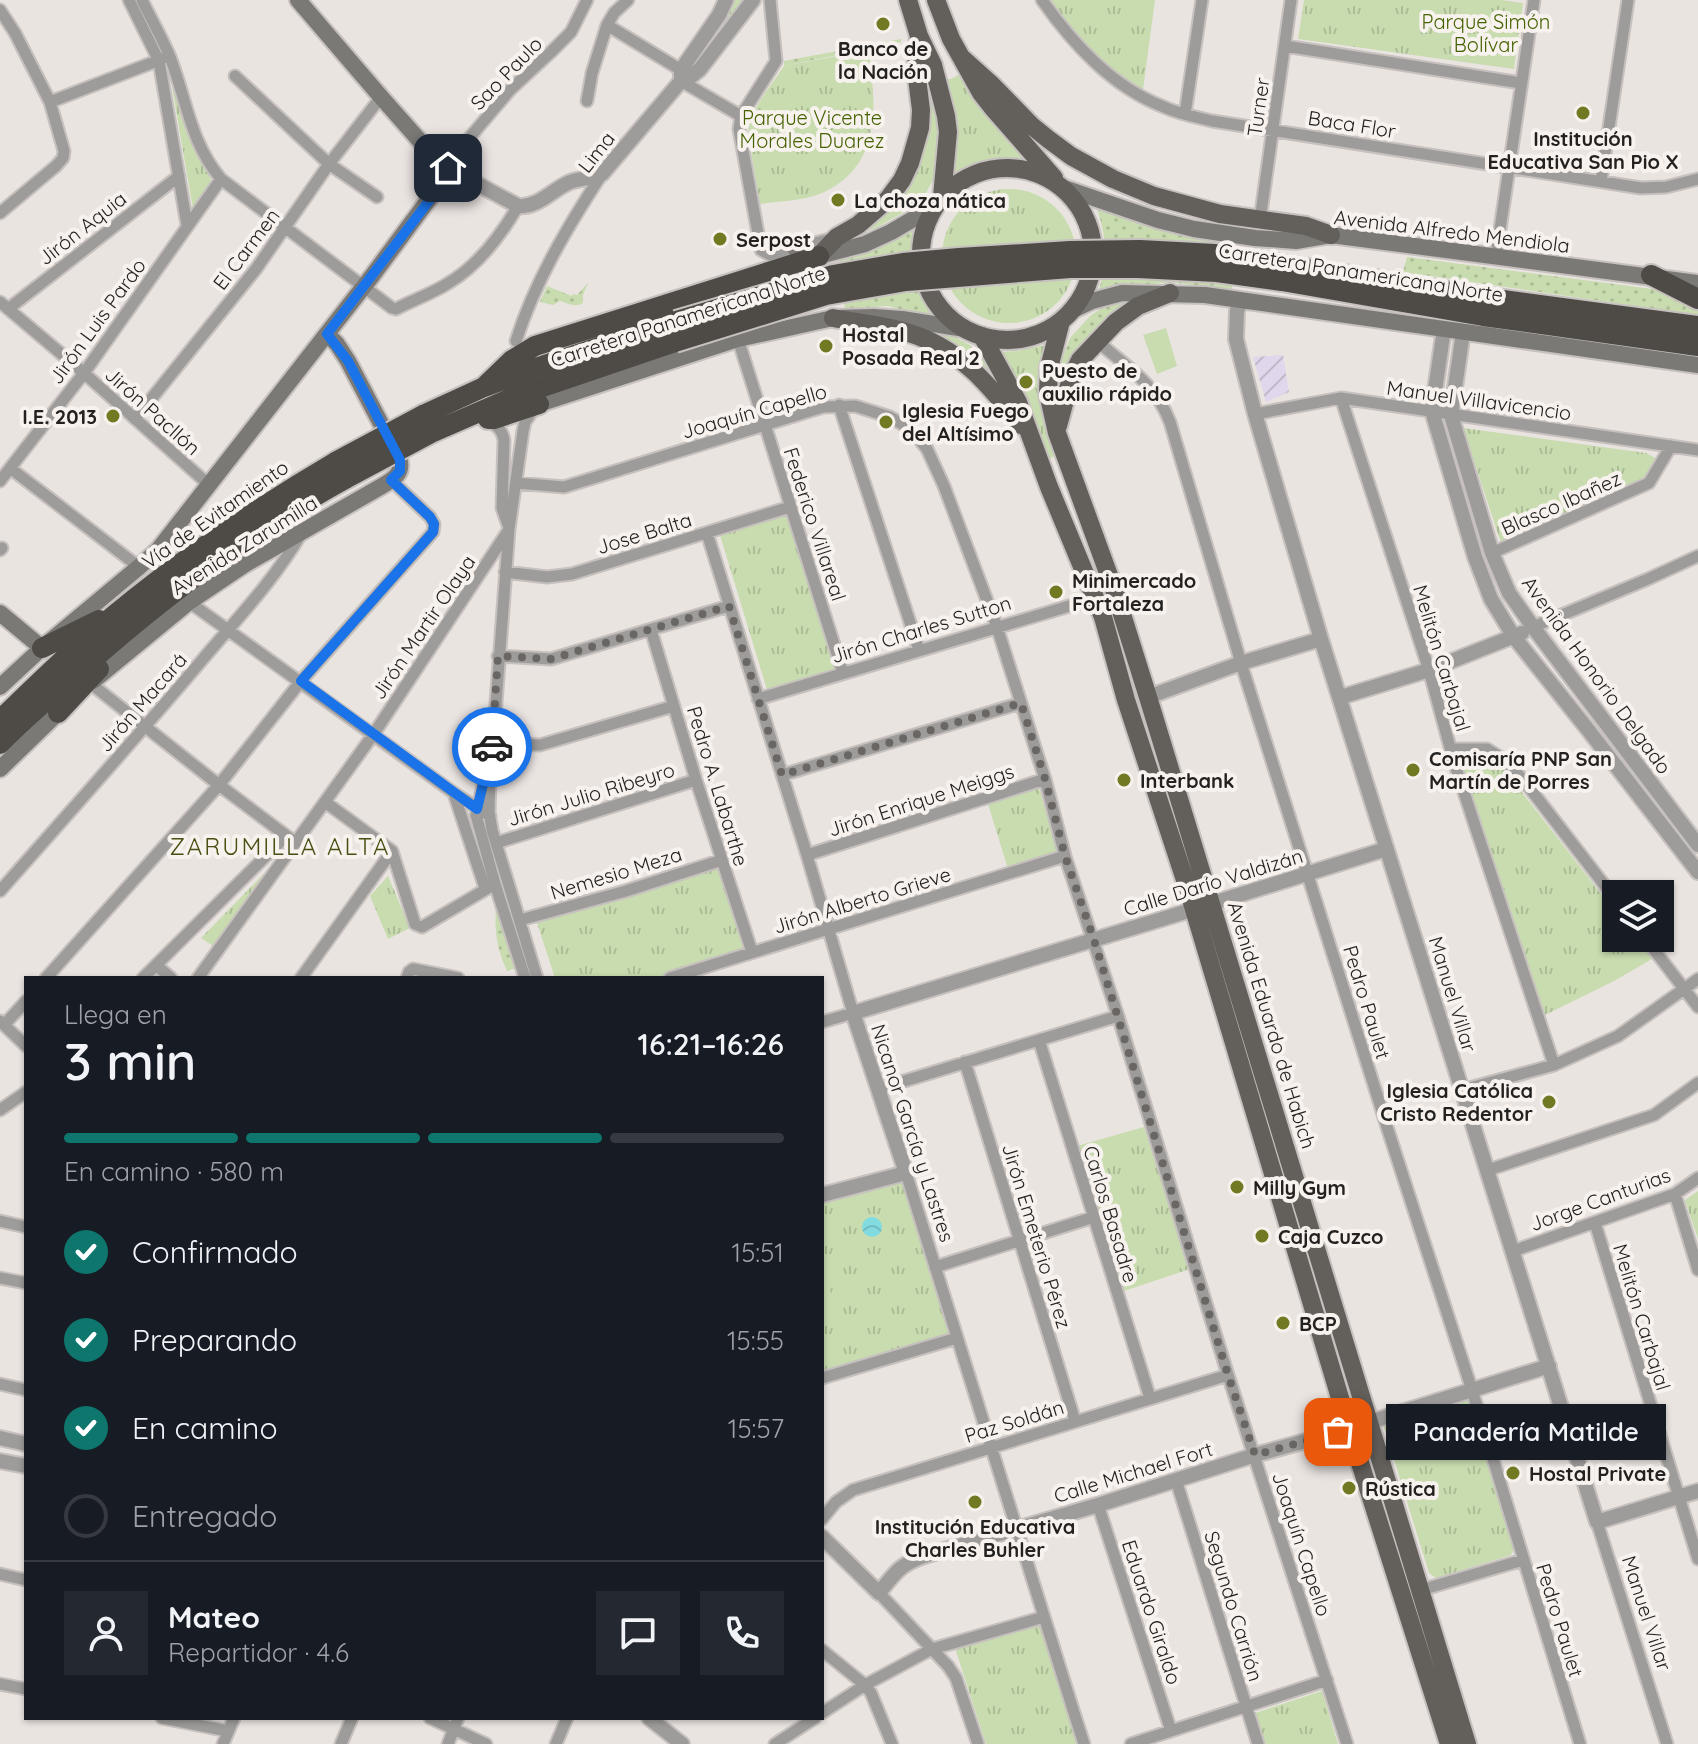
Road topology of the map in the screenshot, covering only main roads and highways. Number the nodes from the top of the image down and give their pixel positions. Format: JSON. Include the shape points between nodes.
{"nodes":[{"id":1,"x":298,"y":0,"type":"edge"},
{"id":2,"x":908,"y":0,"type":"edge"},
{"id":3,"x":936,"y":0,"type":"edge"},
{"id":4,"x":919,"y":36,"type":"junction"},
{"id":5,"x":960,"y":55,"type":"junction"},
{"id":6,"x":933,"y":65,"type":"junction"},
{"id":7,"x":1061,"y":186,"type":"junction"},
{"id":8,"x":940,"y":201,"type":"junction"},
{"id":9,"x":1258,"y":229,"type":"junction"},
{"id":10,"x":1331,"y":235,"type":"joint"},
{"id":11,"x":795,"y":248,"type":"road end"},
{"id":12,"x":819,"y":256,"type":"junction"},
{"id":13,"x":1282,"y":273,"type":"junction"},
{"id":14,"x":1651,"y":275,"type":"junction"},
{"id":15,"x":1698,"y":283,"type":"edge"},
{"id":16,"x":1170,"y":293,"type":"junction"},
{"id":17,"x":1698,"y":299,"type":"edge"},
{"id":18,"x":1243,"y":300,"type":"junction"},
{"id":19,"x":1066,"y":316,"type":"junction"},
{"id":20,"x":833,"y":318,"type":"junction"},
{"id":21,"x":1698,"y":326,"type":"edge"},
{"id":22,"x":974,"y":333,"type":"junction"},
{"id":23,"x":327,"y":334,"type":"junction"},
{"id":24,"x":1698,"y":346,"type":"edge"},
{"id":25,"x":1698,"y":365,"type":"edge"},
{"id":26,"x":484,"y":387,"type":"junction"},
{"id":27,"x":539,"y":404,"type":"joint"},
{"id":28,"x":469,"y":419,"type":"junction"},
{"id":29,"x":428,"y":423,"type":"junction"},
{"id":30,"x":1057,"y":433,"type":"junction"},
{"id":31,"x":1032,"y":440,"type":"junction"},
{"id":32,"x":1068,"y":464,"type":"junction"},
{"id":33,"x":1045,"y":474,"type":"junction"},
{"id":34,"x":0,"y":613,"type":"edge"},
{"id":35,"x":124,"y":620,"type":"junction"},
{"id":36,"x":42,"y":648,"type":"junction"},
{"id":37,"x":0,"y":687,"type":"edge"},
{"id":38,"x":58,"y":713,"type":"junction"},
{"id":39,"x":0,"y":720,"type":"edge"},
{"id":40,"x":0,"y":744,"type":"edge"},
{"id":41,"x":0,"y":769,"type":"edge"},
{"id":42,"x":1203,"y":906,"type":"junction"},
{"id":43,"x":1455,"y":1743,"type":"edge"}],
"edges":[{"from":1,"to":23,"type":"main road","name":"Avenida Zarumilla","via":[[448,168],[442,184]]},
{"from":2,"to":4,"type":"main road"},
{"from":3,"to":5,"type":"main road"},
{"from":4,"to":6,"type":"main road"},
{"from":4,"to":12,"type":"main road","via":[[920,128],[910,163],[888,199]]},
{"from":5,"to":6,"type":"main road","via":[[949,70]]},
{"from":5,"to":7,"type":"main road","via":[[981,93]]},
{"from":5,"to":9,"type":"main road","via":[[1032,126],[1071,156],[1154,196]]},
{"from":6,"to":8,"type":"main road","via":[[948,132]]},
{"from":7,"to":8,"type":"main road","via":[[1018,168],[991,169],[965,178]]},
{"from":7,"to":9,"type":"main road","via":[[1194,229]]},
{"from":7,"to":19,"type":"main road","via":[[1081,209],[1091,235],[1093,262],[1086,288]]},
{"from":8,"to":12,"type":"main road","via":[[865,244]]},
{"from":8,"to":22,"type":"main road","via":[[925,231],[922,259],[928,287],[943,311]]},
{"from":9,"to":10,"type":"main road","via":[[1306,226]]},
{"from":9,"to":18,"type":"main road","via":[[1237,269]]},
{"from":10,"to":14,"type":"main road","name":"Avenida Alfredo Mendiola"},
{"from":11,"to":12,"type":"main road"},
{"from":12,"to":20,"type":"main road","via":[[837,291]]},
{"from":12,"to":26,"type":"highway","via":[[535,346]]},
{"from":13,"to":21,"type":"highway","name":"Carretera Panamericana Norte"},
{"from":13,"to":24,"type":"highway","name":"Carretera Panamericana Norte","via":[[1483,316]]},
{"from":13,"to":26,"type":"highway","name":"Carretera Panamericana Norte","bridge":true,"via":[[1215,254],[1140,250],[903,263],[833,275],[676,321]]},
{"from":13,"to":28,"type":"highway","name":"Carretera Panamericana Norte","bridge":true,"via":[[1070,268],[919,279],[826,295],[516,396]]},
{"from":14,"to":15,"type":"main road","name":"Avenida Alfredo Mendiola"},
{"from":14,"to":17,"type":"highway"},
{"from":16,"to":18,"type":"main road"},
{"from":16,"to":19,"type":"main road","via":[[1122,293]]},
{"from":16,"to":30,"type":"main road","via":[[1116,322],[1080,360]]},
{"from":18,"to":25,"type":"main road"},
{"from":19,"to":22,"type":"main road","via":[[1037,335],[1010,340]]},
{"from":19,"to":30,"type":"main road","name":"Avenida Eduardo de Habich","via":[[1049,368],[1048,393]]},
{"from":20,"to":22,"type":"main road","via":[[902,319]]},
{"from":20,"to":27,"type":"main road","via":[[738,339]]},
{"from":20,"to":31,"type":"main road","via":[[899,330],[959,358],[992,388]]},
{"from":22,"to":31,"type":"main road","name":"Avenida Eduardo de Habich","via":[[1018,402]]},
{"from":23,"to":36,"type":"main road","name":"Avenida Zarumilla","via":[[158,550]]},
{"from":23,"to":38,"type":"main road","name":"Avenida Zarumilla","via":[[348,361],[400,460],[400,471],[189,602]]},
{"from":26,"to":29,"type":"highway","name":"Vía de Evitamiento"},
{"from":27,"to":28,"type":"highway","via":[[494,419]]},
{"from":28,"to":29,"type":"highway","name":"Vía de Evitamiento"},
{"from":29,"to":35,"type":"highway","name":"Vía de Evitamiento","bridge":true,"via":[[342,469],[163,599]]},
{"from":30,"to":32,"type":"main road","name":"Avenida Eduardo de Habich"},
{"from":31,"to":33,"type":"main road","name":"Avenida Eduardo de Habich"},
{"from":32,"to":33,"type":"main road","via":[[1052,460]]},
{"from":32,"to":42,"type":"main road","name":"Avenida Eduardo de Habich","via":[[1148,697]]},
{"from":33,"to":42,"type":"main road","name":"Avenida Eduardo de Habich","via":[[1103,617],[1126,700]]},
{"from":34,"to":36,"type":"main road"},
{"from":35,"to":36,"type":"highway","via":[[77,629]]},
{"from":35,"to":38,"type":"highway","via":[[115,652]]},
{"from":35,"to":39,"type":"highway","name":"Vía de Evitamiento","via":[[77,647]]},
{"from":35,"to":40,"type":"highway","name":"Vía de Evitamiento"},
{"from":36,"to":37,"type":"main road","name":"Avenida Zarumilla"},
{"from":38,"to":41,"type":"main road","name":"Avenida Zarumilla"},
{"from":42,"to":43,"type":"main road","name":"Avenida Eduardo de Habich","via":[[1349,1428]]},
{"from":42,"to":43,"type":"main road","name":"Avenida Eduardo de Habich","via":[[1421,1590]]}]}
